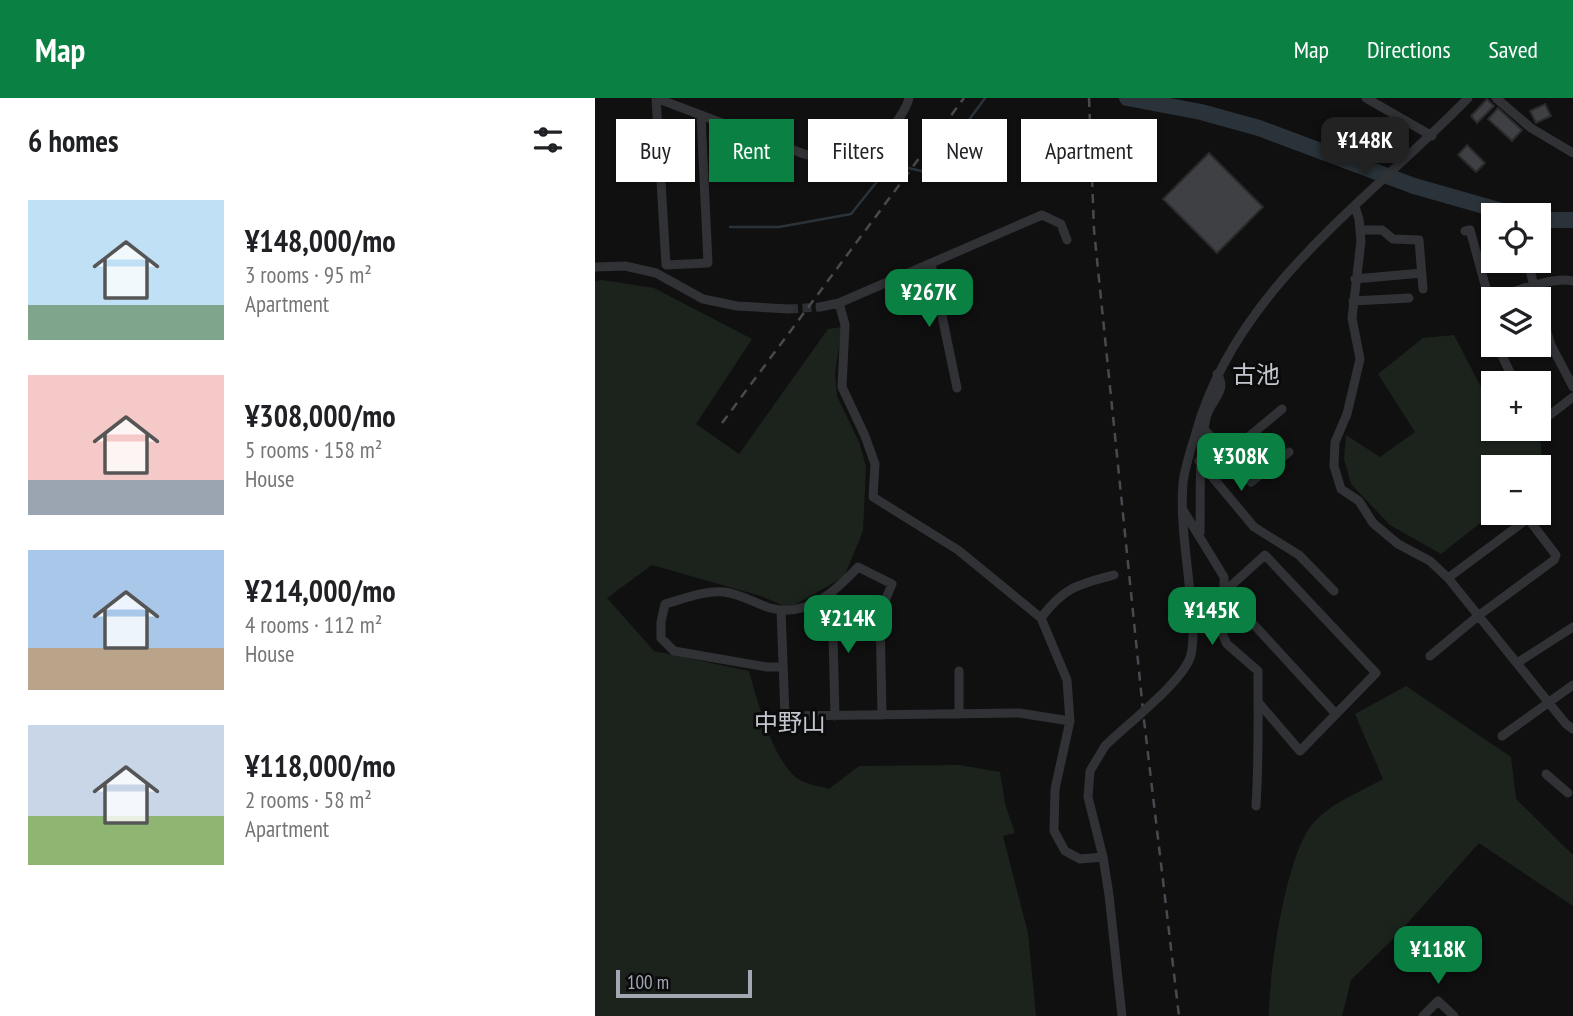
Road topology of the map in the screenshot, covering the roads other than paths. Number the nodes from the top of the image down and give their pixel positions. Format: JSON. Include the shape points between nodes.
{"nodes":[{"id":1,"x":656,"y":98,"type":"edge"},
{"id":2,"x":909,"y":98,"type":"edge"},
{"id":3,"x":1366,"y":98,"type":"edge"},
{"id":4,"x":1468,"y":98,"type":"edge"},
{"id":5,"x":1496,"y":98,"type":"edge"},
{"id":6,"x":701,"y":115,"type":"junction"},
{"id":7,"x":1432,"y":135,"type":"junction"},
{"id":8,"x":1573,"y":153,"type":"edge"},
{"id":9,"x":1357,"y":205,"type":"junction"},
{"id":10,"x":1360,"y":230,"type":"junction"},
{"id":11,"x":1465,"y":231,"type":"dead end"},
{"id":12,"x":1067,"y":240,"type":"dead end"},
{"id":13,"x":931,"y":263,"type":"junction"},
{"id":14,"x":595,"y":267,"type":"edge"},
{"id":15,"x":1530,"y":273,"type":"edge"},
{"id":16,"x":1422,"y":274,"type":"junction"},
{"id":17,"x":1355,"y":279,"type":"junction"},
{"id":18,"x":1573,"y":281,"type":"edge"},
{"id":19,"x":1533,"y":286,"type":"junction"},
{"id":20,"x":1486,"y":287,"type":"edge"},
{"id":21,"x":1530,"y":287,"type":"edge"},
{"id":22,"x":1423,"y":289,"type":"dead end"},
{"id":23,"x":1409,"y":298,"type":"dead end"},
{"id":24,"x":1353,"y":301,"type":"junction"},
{"id":25,"x":839,"y":303,"type":"junction"},
{"id":26,"x":820,"y":307,"type":"tunnel mouth"},
{"id":27,"x":789,"y":309,"type":"tunnel mouth"},
{"id":28,"x":1551,"y":345,"type":"edge"},
{"id":29,"x":1217,"y":373,"type":"junction"},
{"id":30,"x":1573,"y":387,"type":"edge"},
{"id":31,"x":957,"y":388,"type":"dead end"},
{"id":32,"x":1573,"y":397,"type":"edge"},
{"id":33,"x":1282,"y":409,"type":"dead end"},
{"id":34,"x":1551,"y":413,"type":"edge"},
{"id":35,"x":1205,"y":430,"type":"junction"},
{"id":36,"x":1289,"y":452,"type":"dead end"},
{"id":37,"x":1227,"y":456,"type":"junction"},
{"id":38,"x":1199,"y":461,"type":"junction"},
{"id":39,"x":1182,"y":508,"type":"junction"},
{"id":40,"x":1200,"y":534,"type":"junction"},
{"id":41,"x":1114,"y":575,"type":"dead end"},
{"id":42,"x":1448,"y":578,"type":"junction"},
{"id":43,"x":1335,"y":590,"type":"dead end"},
{"id":44,"x":1224,"y":593,"type":"junction"},
{"id":45,"x":832,"y":594,"type":"junction"},
{"id":46,"x":781,"y":610,"type":"junction"},
{"id":47,"x":1478,"y":616,"type":"junction"},
{"id":48,"x":1041,"y":618,"type":"junction"},
{"id":49,"x":1573,"y":627,"type":"edge"},
{"id":50,"x":1430,"y":656,"type":"dead end"},
{"id":51,"x":1517,"y":663,"type":"junction"},
{"id":52,"x":783,"y":667,"type":"junction"},
{"id":53,"x":959,"y":671,"type":"dead end"},
{"id":54,"x":1573,"y":685,"type":"edge"},
{"id":55,"x":1549,"y":701,"type":"junction"},
{"id":56,"x":1258,"y":702,"type":"junction"},
{"id":57,"x":959,"y":714,"type":"junction"},
{"id":58,"x":1336,"y":714,"type":"junction"},
{"id":59,"x":882,"y":715,"type":"junction"},
{"id":60,"x":835,"y":716,"type":"junction"},
{"id":61,"x":1070,"y":721,"type":"junction"},
{"id":62,"x":1573,"y":729,"type":"edge"},
{"id":63,"x":1502,"y":736,"type":"dead end"},
{"id":64,"x":1546,"y":774,"type":"dead end"},
{"id":65,"x":1571,"y":792,"type":"edge"},
{"id":66,"x":1256,"y":806,"type":"dead end"},
{"id":67,"x":1103,"y":857,"type":"junction"},
{"id":68,"x":1122,"y":1016,"type":"edge"},
{"id":69,"x":1423,"y":1016,"type":"edge"},
{"id":70,"x":1454,"y":1016,"type":"edge"}],
"edges":[{"from":1,"to":6,"type":"street"},
{"from":1,"to":6,"type":"street","via":[[666,265],[708,263]]},
{"from":2,"to":6,"type":"street","via":[[890,136],[866,154],[848,159],[804,154]]},
{"from":3,"to":7,"type":"street"},
{"from":4,"to":7,"type":"street"},
{"from":5,"to":8,"type":"street","via":[[1531,128]]},
{"from":7,"to":9,"type":"street"},
{"from":9,"to":10,"type":"street"},
{"from":9,"to":29,"type":"street","via":[[1286,275],[1241,332]]},
{"from":10,"to":16,"type":"street","via":[[1382,230],[1393,239],[1419,240]]},
{"from":10,"to":17,"type":"street"},
{"from":11,"to":20,"type":"street","via":[[1471,230]]},
{"from":12,"to":13,"type":"street","via":[[1061,224],[1042,215]]},
{"from":13,"to":25,"type":"street"},
{"from":13,"to":31,"type":"street"},
{"from":14,"to":27,"type":"street","via":[[625,266],[656,273],[703,299]]},
{"from":15,"to":19,"type":"street"},
{"from":16,"to":17,"type":"street"},
{"from":16,"to":22,"type":"street"},
{"from":17,"to":24,"type":"street"},
{"from":18,"to":19,"type":"street"},
{"from":19,"to":21,"type":"street"},
{"from":23,"to":24,"type":"street"},
{"from":24,"to":42,"type":"street","via":[[1360,359],[1335,442],[1334,466],[1341,489],[1359,501],[1373,523],[1398,544],[1430,561]]},
{"from":25,"to":26,"type":"street"},
{"from":25,"to":48,"type":"street","via":[[845,325],[842,387],[875,464],[873,497],[958,550]]},
{"from":28,"to":30,"type":"street"},
{"from":29,"to":35,"type":"street","via":[[1223,388],[1210,409]]},
{"from":29,"to":39,"type":"street","via":[[1185,472]]},
{"from":32,"to":34,"type":"street"},
{"from":33,"to":37,"type":"street"},
{"from":35,"to":37,"type":"street"},
{"from":35,"to":38,"type":"street"},
{"from":36,"to":37,"type":"street","via":[[1251,482]]},
{"from":38,"to":40,"type":"street"},
{"from":38,"to":43,"type":"street","via":[[1254,527],[1299,555]]},
{"from":39,"to":40,"type":"street"},
{"from":39,"to":67,"type":"street","bridge":true,"via":[[1192,642],[1186,668],[1094,762],[1087,780]]},
{"from":40,"to":44,"type":"street","via":[[1224,577]]},
{"from":41,"to":48,"type":"street","via":[[1067,589]]},
{"from":42,"to":47,"type":"street"},
{"from":42,"to":47,"type":"street","via":[[1529,520],[1556,555],[1554,560]]},
{"from":44,"to":56,"type":"street","via":[[1212,612],[1227,644],[1258,671]]},
{"from":44,"to":58,"type":"street"},
{"from":44,"to":58,"type":"street","via":[[1265,555],[1376,673]]},
{"from":45,"to":46,"type":"street","via":[[797,610]]},
{"from":45,"to":59,"type":"street","via":[[858,567],[892,584],[880,613]]},
{"from":45,"to":60,"type":"street"},
{"from":46,"to":52,"type":"street"},
{"from":46,"to":52,"type":"street","via":[[727,592],[697,595],[666,604],[661,638],[674,651]]},
{"from":47,"to":50,"type":"street"},
{"from":47,"to":51,"type":"street"},
{"from":48,"to":61,"type":"street","via":[[1067,681]]},
{"from":49,"to":51,"type":"street"},
{"from":51,"to":55,"type":"street"},
{"from":52,"to":60,"type":"street","via":[[785,716]]},
{"from":53,"to":57,"type":"street"},
{"from":54,"to":55,"type":"street"},
{"from":55,"to":62,"type":"street"},
{"from":55,"to":63,"type":"street"},
{"from":56,"to":58,"type":"street","via":[[1300,751]]},
{"from":56,"to":66,"type":"street"},
{"from":57,"to":59,"type":"street"},
{"from":57,"to":61,"type":"street","via":[[1019,713]]},
{"from":59,"to":60,"type":"street"},
{"from":61,"to":67,"type":"street","via":[[1055,789],[1054,831],[1065,851],[1080,859]]},
{"from":64,"to":65,"type":"street"},
{"from":67,"to":68,"type":"street"},
{"from":69,"to":70,"type":"street","via":[[1438,1001]]}]}
